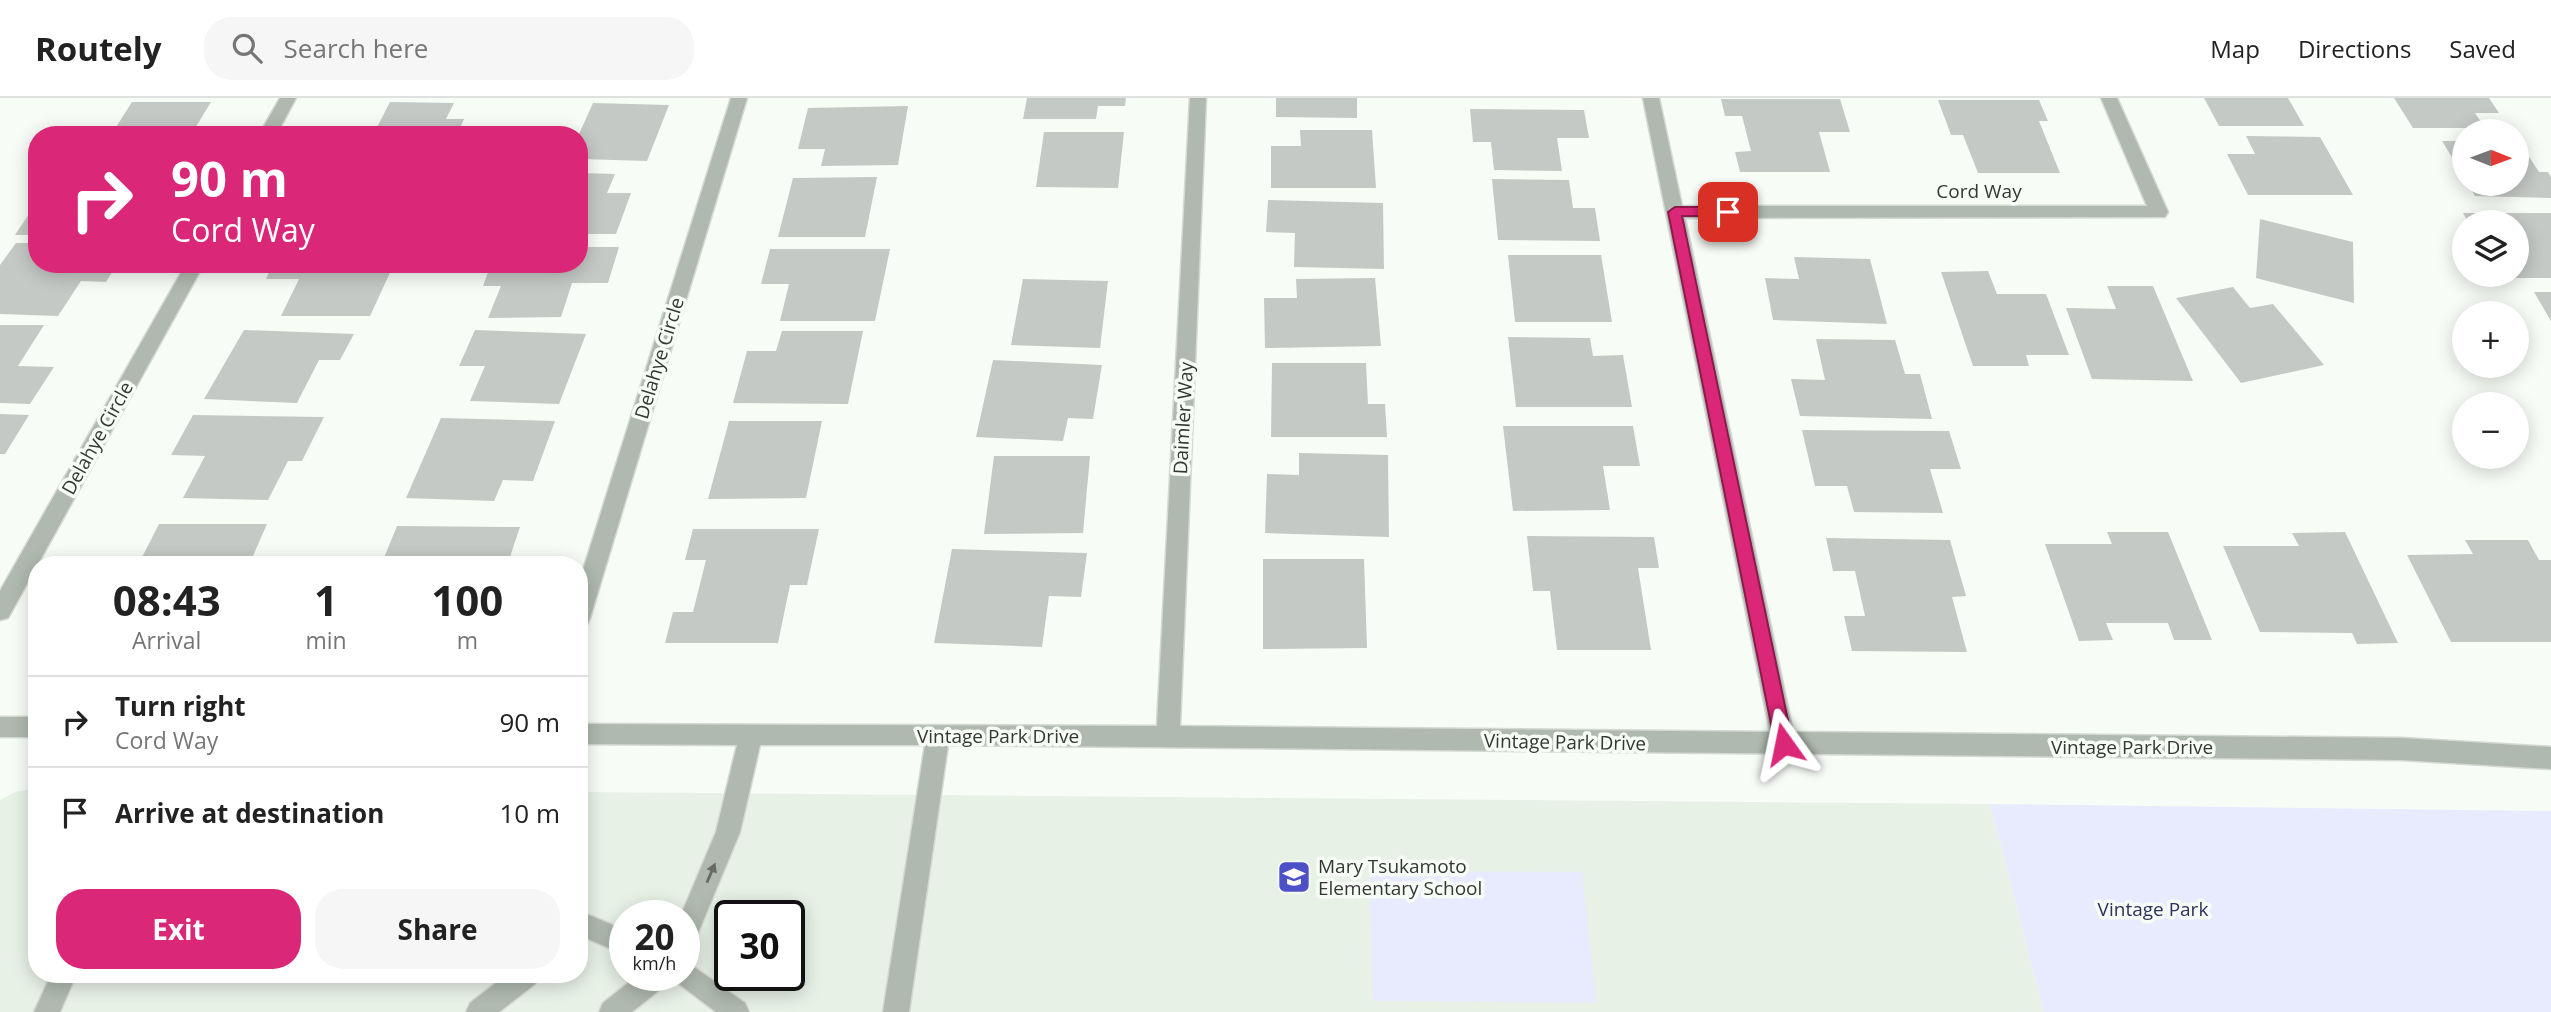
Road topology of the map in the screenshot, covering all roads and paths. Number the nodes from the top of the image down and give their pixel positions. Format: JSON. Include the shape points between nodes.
{"nodes":[{"id":1,"x":288,"y":98,"type":"edge"},
{"id":2,"x":739,"y":98,"type":"edge"},
{"id":3,"x":1198,"y":98,"type":"edge"},
{"id":4,"x":1651,"y":98,"type":"edge"},
{"id":5,"x":2109,"y":98,"type":"edge"},
{"id":6,"x":272,"y":126,"type":"edge"},
{"id":7,"x":1675,"y":212,"type":"junction"},
{"id":8,"x":190,"y":273,"type":"edge"},
{"id":9,"x":31,"y":556,"type":"edge"},
{"id":10,"x":28,"y":561,"type":"edge"},
{"id":11,"x":588,"y":589,"type":"edge"},
{"id":12,"x":0,"y":611,"type":"edge"},
{"id":13,"x":0,"y":727,"type":"edge"},
{"id":14,"x":28,"y":727,"type":"edge"},
{"id":15,"x":588,"y":734,"type":"edge"},
{"id":16,"x":751,"y":735,"type":"junction"},
{"id":17,"x":937,"y":736,"type":"junction"},
{"id":18,"x":1168,"y":738,"type":"junction"},
{"id":19,"x":1784,"y":744,"type":"junction"},
{"id":20,"x":2551,"y":758,"type":"edge"},
{"id":21,"x":699,"y":900,"type":"edge"},
{"id":22,"x":588,"y":929,"type":"edge"},
{"id":23,"x":609,"y":937,"type":"edge"},
{"id":24,"x":60,"y":983,"type":"edge"},
{"id":25,"x":516,"y":983,"type":"edge"},
{"id":26,"x":700,"y":984,"type":"edge"},
{"id":27,"x":638,"y":991,"type":"edge"},
{"id":28,"x":47,"y":1012,"type":"edge"},
{"id":29,"x":479,"y":1012,"type":"edge"},
{"id":30,"x":612,"y":1012,"type":"edge"},
{"id":31,"x":736,"y":1012,"type":"edge"},
{"id":32,"x":896,"y":1012,"type":"edge"}],
"edges":[{"from":1,"to":6,"type":"street"},
{"from":2,"to":11,"type":"street","name":"Delahye Circle"},
{"from":3,"to":18,"type":"street","name":"Daimler Way"},
{"from":4,"to":7,"type":"street"},
{"from":5,"to":7,"type":"street","name":"Cord Way","via":[[2160,212]]},
{"from":7,"to":19,"type":"street"},
{"from":8,"to":9,"type":"street","name":"Delahye Circle"},
{"from":10,"to":12,"type":"street","name":"Delahye Circle"},
{"from":13,"to":14,"type":"street"},
{"from":15,"to":16,"type":"street","name":"Vintage Park Drive"},
{"from":16,"to":17,"type":"street","name":"Vintage Park Drive"},
{"from":21,"to":16,"type":"street","one_way":true,"via":[[728,832]]},
{"from":17,"to":18,"type":"street","name":"Vintage Park Drive"},
{"from":17,"to":32,"type":"street"},
{"from":18,"to":19,"type":"street","name":"Vintage Park Drive"},
{"from":19,"to":20,"type":"street","name":"Vintage Park Drive","via":[[2402,749]]},
{"from":22,"to":23,"type":"street"},
{"from":24,"to":28,"type":"street"},
{"from":25,"to":29,"type":"street"},
{"from":26,"to":31,"type":"street"},
{"from":27,"to":30,"type":"street"}]}
